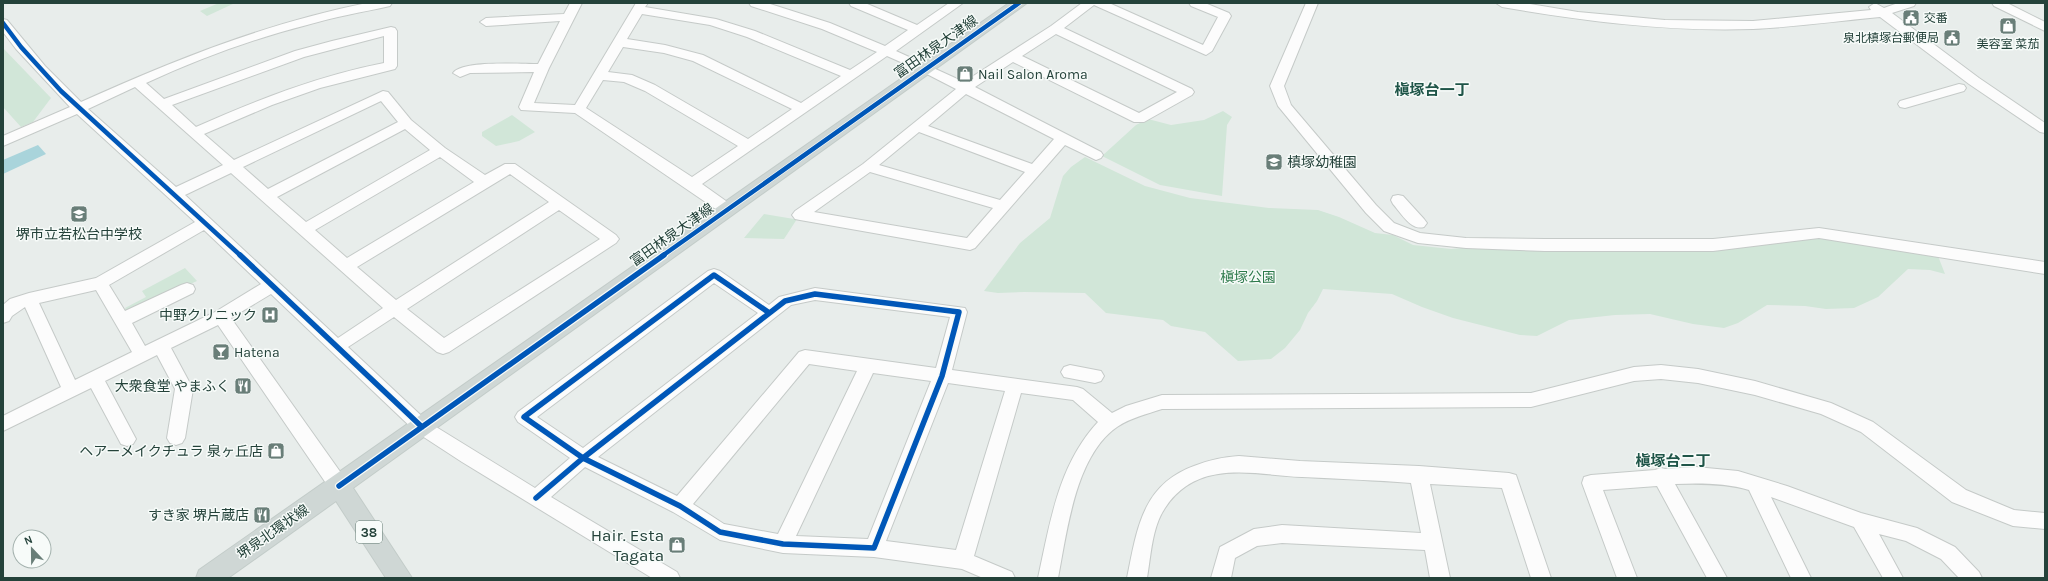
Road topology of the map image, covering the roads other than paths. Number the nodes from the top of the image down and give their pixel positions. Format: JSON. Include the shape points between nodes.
{"nodes":[{"id":1,"x":386,"y":3,"type":"edge"},
{"id":2,"x":576,"y":3,"type":"edge"},
{"id":3,"x":755,"y":3,"type":"edge"},
{"id":4,"x":855,"y":3,"type":"edge"},
{"id":5,"x":1019,"y":3,"type":"edge"},
{"id":6,"x":1090,"y":3,"type":"edge"},
{"id":7,"x":1099,"y":3,"type":"edge"},
{"id":8,"x":1195,"y":3,"type":"edge"},
{"id":9,"x":1312,"y":3,"type":"edge"},
{"id":10,"x":1502,"y":3,"type":"edge"},
{"id":11,"x":1538,"y":3,"type":"edge"},
{"id":12,"x":1910,"y":3,"type":"edge"},
{"id":13,"x":1998,"y":3,"type":"edge"},
{"id":14,"x":953,"y":4,"type":"edge"},
{"id":15,"x":364,"y":5,"type":"edge"},
{"id":16,"x":640,"y":7,"type":"edge"},
{"id":17,"x":1558,"y":7,"type":"edge"},
{"id":18,"x":1877,"y":7,"type":"edge"},
{"id":19,"x":569,"y":17,"type":"junction"},
{"id":20,"x":486,"y":22,"type":"dead end"},
{"id":21,"x":3,"y":23,"type":"edge"},
{"id":22,"x":2043,"y":24,"type":"edge"},
{"id":23,"x":1055,"y":29,"type":"junction"},
{"id":24,"x":918,"y":30,"type":"junction"},
{"id":25,"x":618,"y":42,"type":"junction"},
{"id":26,"x":887,"y":51,"type":"junction"},
{"id":27,"x":1013,"y":57,"type":"junction"},
{"id":28,"x":542,"y":68,"type":"junction"},
{"id":29,"x":926,"y":68,"type":"junction"},
{"id":30,"x":460,"y":73,"type":"dead end"},
{"id":31,"x":599,"y":75,"type":"junction"},
{"id":32,"x":851,"y":75,"type":"junction"},
{"id":33,"x":137,"y":82,"type":"junction"},
{"id":34,"x":966,"y":87,"type":"junction"},
{"id":35,"x":1958,"y":88,"type":"dead end"},
{"id":36,"x":163,"y":104,"type":"junction"},
{"id":37,"x":1905,"y":104,"type":"dead end"},
{"id":38,"x":80,"y":108,"type":"junction"},
{"id":39,"x":801,"y":108,"type":"junction"},
{"id":40,"x":580,"y":109,"type":"junction"},
{"id":41,"x":406,"y":123,"type":"junction"},
{"id":42,"x":918,"y":127,"type":"junction"},
{"id":43,"x":2045,"y":129,"type":"edge"},
{"id":44,"x":196,"y":132,"type":"junction"},
{"id":45,"x":1063,"y":138,"type":"junction"},
{"id":46,"x":3,"y":141,"type":"edge"},
{"id":47,"x":747,"y":145,"type":"junction"},
{"id":48,"x":440,"y":151,"type":"junction"},
{"id":49,"x":1096,"y":155,"type":"dead end"},
{"id":50,"x":233,"y":165,"type":"junction"},
{"id":51,"x":868,"y":167,"type":"junction"},
{"id":52,"x":1035,"y":171,"type":"junction"},
{"id":53,"x":485,"y":182,"type":"junction"},
{"id":54,"x":692,"y":184,"type":"junction"},
{"id":55,"x":175,"y":194,"type":"junction"},
{"id":56,"x":266,"y":196,"type":"junction"},
{"id":57,"x":1398,"y":200,"type":"dead end"},
{"id":58,"x":560,"y":202,"type":"junction"},
{"id":59,"x":1004,"y":206,"type":"junction"},
{"id":60,"x":728,"y":210,"type":"junction"},
{"id":61,"x":204,"y":223,"type":"junction"},
{"id":62,"x":1419,"y":223,"type":"dead end"},
{"id":63,"x":305,"y":229,"type":"junction"},
{"id":64,"x":346,"y":266,"type":"junction"},
{"id":65,"x":2043,"y":272,"type":"edge"},
{"id":66,"x":100,"y":282,"type":"junction"},
{"id":67,"x":271,"y":286,"type":"junction"},
{"id":68,"x":187,"y":289,"type":"dead end"},
{"id":69,"x":30,"y":299,"type":"junction"},
{"id":70,"x":395,"y":309,"type":"junction"},
{"id":71,"x":768,"y":312,"type":"junction"},
{"id":72,"x":221,"y":316,"type":"junction"},
{"id":73,"x":3,"y":317,"type":"edge"},
{"id":74,"x":122,"y":320,"type":"junction"},
{"id":75,"x":161,"y":346,"type":"junction"},
{"id":76,"x":336,"y":347,"type":"junction"},
{"id":77,"x":142,"y":355,"type":"junction"},
{"id":78,"x":866,"y":367,"type":"junction"},
{"id":79,"x":1070,"y":372,"type":"dead end"},
{"id":80,"x":942,"y":376,"type":"junction"},
{"id":81,"x":1095,"y":376,"type":"dead end"},
{"id":82,"x":95,"y":378,"type":"junction"},
{"id":83,"x":1015,"y":386,"type":"junction"},
{"id":84,"x":71,"y":390,"type":"junction"},
{"id":85,"x":1110,"y":422,"type":"junction"},
{"id":86,"x":3,"y":424,"type":"edge"},
{"id":87,"x":422,"y":427,"type":"junction"},
{"id":88,"x":176,"y":438,"type":"dead end"},
{"id":89,"x":127,"y":439,"type":"dead end"},
{"id":90,"x":583,"y":458,"type":"junction"},
{"id":91,"x":1419,"y":474,"type":"junction"},
{"id":92,"x":1661,"y":476,"type":"junction"},
{"id":93,"x":1756,"y":485,"type":"junction"},
{"id":94,"x":339,"y":486,"type":"junction"},
{"id":95,"x":536,"y":498,"type":"junction"},
{"id":96,"x":680,"y":506,"type":"junction"},
{"id":97,"x":1861,"y":521,"type":"junction"},
{"id":98,"x":2045,"y":521,"type":"edge"},
{"id":99,"x":1433,"y":542,"type":"junction"},
{"id":100,"x":783,"y":544,"type":"junction"},
{"id":101,"x":874,"y":548,"type":"junction"},
{"id":102,"x":962,"y":560,"type":"junction"},
{"id":103,"x":208,"y":578,"type":"edge"},
{"id":104,"x":400,"y":578,"type":"edge"},
{"id":105,"x":670,"y":578,"type":"edge"},
{"id":106,"x":1005,"y":578,"type":"edge"},
{"id":107,"x":1048,"y":578,"type":"edge"},
{"id":108,"x":1137,"y":578,"type":"edge"},
{"id":109,"x":1221,"y":578,"type":"edge"},
{"id":110,"x":1440,"y":578,"type":"edge"},
{"id":111,"x":1541,"y":578,"type":"edge"},
{"id":112,"x":1627,"y":578,"type":"edge"},
{"id":113,"x":1717,"y":578,"type":"edge"},
{"id":114,"x":1801,"y":578,"type":"edge"},
{"id":115,"x":1893,"y":578,"type":"edge"},
{"id":116,"x":1972,"y":578,"type":"edge"}],
"edges":[{"from":1,"to":15,"type":"street"},
{"from":2,"to":19,"type":"street"},
{"from":3,"to":26,"type":"street","via":[[826,26]]},
{"from":4,"to":24,"type":"street"},
{"from":5,"to":29,"type":"main road","name":"富田林泉大津線"},
{"from":6,"to":23,"type":"street"},
{"from":7,"to":8,"type":"street","via":[[1206,51],[1225,16]]},
{"from":9,"to":65,"type":"street","via":[[1277,86],[1286,106],[1371,209],[1389,227],[1418,238],[1545,246],[1713,245],[1819,233]]},
{"from":10,"to":17,"type":"street"},
{"from":11,"to":17,"type":"street"},
{"from":12,"to":18,"type":"street"},
{"from":13,"to":22,"type":"street"},
{"from":14,"to":24,"type":"street"},
{"from":15,"to":33,"type":"street","via":[[247,39]]},
{"from":16,"to":25,"type":"street"},
{"from":16,"to":32,"type":"street","via":[[712,22],[757,36]]},
{"from":17,"to":18,"type":"street","via":[[1665,24],[1754,25]]},
{"from":18,"to":43,"type":"street","via":[[1974,81]]},
{"from":19,"to":20,"type":"street"},
{"from":19,"to":28,"type":"street"},
{"from":21,"to":38,"type":"street","via":[[20,48]]},
{"from":23,"to":27,"type":"street"},
{"from":23,"to":27,"type":"street","via":[[1187,92],[1139,119]]},
{"from":24,"to":26,"type":"street"},
{"from":25,"to":31,"type":"street"},
{"from":25,"to":39,"type":"street","via":[[664,49],[698,58]]},
{"from":26,"to":29,"type":"street"},
{"from":26,"to":32,"type":"street"},
{"from":27,"to":34,"type":"street"},
{"from":28,"to":30,"type":"street","via":[[468,69]]},
{"from":28,"to":40,"type":"street","via":[[526,107]]},
{"from":29,"to":34,"type":"street"},
{"from":29,"to":60,"type":"main road","name":"富田林泉大津線"},
{"from":31,"to":40,"type":"street"},
{"from":31,"to":47,"type":"street","via":[[627,78],[650,88]]},
{"from":32,"to":39,"type":"street"},
{"from":33,"to":36,"type":"street"},
{"from":33,"to":38,"type":"street"},
{"from":34,"to":42,"type":"street"},
{"from":34,"to":45,"type":"street"},
{"from":35,"to":37,"type":"street"},
{"from":36,"to":44,"type":"street"},
{"from":36,"to":44,"type":"street","via":[[285,59],[390,31],[390,66],[332,79],[280,96]]},
{"from":38,"to":46,"type":"street"},
{"from":38,"to":55,"type":"street"},
{"from":39,"to":47,"type":"street"},
{"from":40,"to":54,"type":"street"},
{"from":41,"to":48,"type":"street"},
{"from":41,"to":50,"type":"street","via":[[383,95]]},
{"from":41,"to":56,"type":"street"},
{"from":42,"to":51,"type":"street"},
{"from":42,"to":52,"type":"street"},
{"from":44,"to":50,"type":"street"},
{"from":45,"to":49,"type":"street"},
{"from":45,"to":52,"type":"street"},
{"from":47,"to":54,"type":"street"},
{"from":48,"to":53,"type":"street"},
{"from":48,"to":63,"type":"street"},
{"from":50,"to":55,"type":"street"},
{"from":50,"to":56,"type":"street"},
{"from":51,"to":59,"type":"street"},
{"from":51,"to":59,"type":"street","via":[[800,215],[970,244]]},
{"from":52,"to":59,"type":"street"},
{"from":53,"to":58,"type":"street","via":[[510,167]]},
{"from":53,"to":64,"type":"street"},
{"from":54,"to":60,"type":"street"},
{"from":55,"to":61,"type":"street"},
{"from":56,"to":63,"type":"street"},
{"from":57,"to":62,"type":"street"},
{"from":58,"to":70,"type":"street"},
{"from":58,"to":70,"type":"street","via":[[611,239],[443,347]]},
{"from":60,"to":87,"type":"main road","name":"富田林泉大津線"},
{"from":61,"to":66,"type":"street"},
{"from":61,"to":67,"type":"street"},
{"from":63,"to":64,"type":"street"},
{"from":64,"to":70,"type":"street"},
{"from":66,"to":69,"type":"street"},
{"from":66,"to":74,"type":"street"},
{"from":67,"to":72,"type":"street"},
{"from":67,"to":76,"type":"street"},
{"from":68,"to":74,"type":"street"},
{"from":69,"to":73,"type":"street","via":[[16,303]]},
{"from":69,"to":84,"type":"street"},
{"from":70,"to":76,"type":"street"},
{"from":71,"to":80,"type":"street","via":[[785,301],[805,294],[959,312]]},
{"from":71,"to":90,"type":"street"},
{"from":71,"to":90,"type":"street","via":[[714,275],[524,417]]},
{"from":72,"to":75,"type":"street"},
{"from":72,"to":94,"type":"street"},
{"from":74,"to":77,"type":"street"},
{"from":75,"to":77,"type":"street"},
{"from":75,"to":88,"type":"street","via":[[184,389]]},
{"from":76,"to":87,"type":"street"},
{"from":77,"to":82,"type":"street"},
{"from":78,"to":80,"type":"street"},
{"from":78,"to":96,"type":"street","via":[[805,357]]},
{"from":78,"to":100,"type":"street"},
{"from":79,"to":81,"type":"street"},
{"from":80,"to":83,"type":"street"},
{"from":80,"to":101,"type":"street"},
{"from":82,"to":84,"type":"street"},
{"from":82,"to":89,"type":"street"},
{"from":83,"to":85,"type":"street","via":[[1077,394]]},
{"from":83,"to":102,"type":"street"},
{"from":84,"to":86,"type":"street"},
{"from":85,"to":98,"type":"street","via":[[1132,411],[1162,402],[1531,400],[1634,374],[1661,372],[1698,376],[1755,388],[1825,408],[1866,427],[1959,496],[2013,518]]},
{"from":85,"to":107,"type":"street","via":[[1083,456],[1068,488]]},
{"from":87,"to":94,"type":"main road","name":"富田林泉大津線"},
{"from":87,"to":95,"type":"street"},
{"from":90,"to":95,"type":"street"},
{"from":90,"to":96,"type":"street"},
{"from":91,"to":99,"type":"street"},
{"from":91,"to":108,"type":"street","via":[[1232,464],[1204,469],[1176,484],[1158,502],[1148,521]]},
{"from":91,"to":111,"type":"street","via":[[1509,481]]},
{"from":92,"to":93,"type":"street","via":[[1696,475],[1738,479]]},
{"from":92,"to":112,"type":"street","via":[[1591,483]]},
{"from":92,"to":113,"type":"street"},
{"from":93,"to":97,"type":"street"},
{"from":93,"to":114,"type":"street"},
{"from":94,"to":103,"type":"main road","name":"堺泉北環状線"},
{"from":94,"to":104,"type":"main road","number":"38"},
{"from":95,"to":105,"type":"street"},
{"from":96,"to":100,"type":"street","via":[[720,532]]},
{"from":97,"to":115,"type":"street"},
{"from":97,"to":116,"type":"street","via":[[1910,534],[1948,553]]},
{"from":99,"to":109,"type":"street","via":[[1282,534],[1254,538],[1227,553]]},
{"from":99,"to":110,"type":"street"},
{"from":100,"to":101,"type":"street"},
{"from":101,"to":102,"type":"street"},
{"from":102,"to":106,"type":"street"}]}
